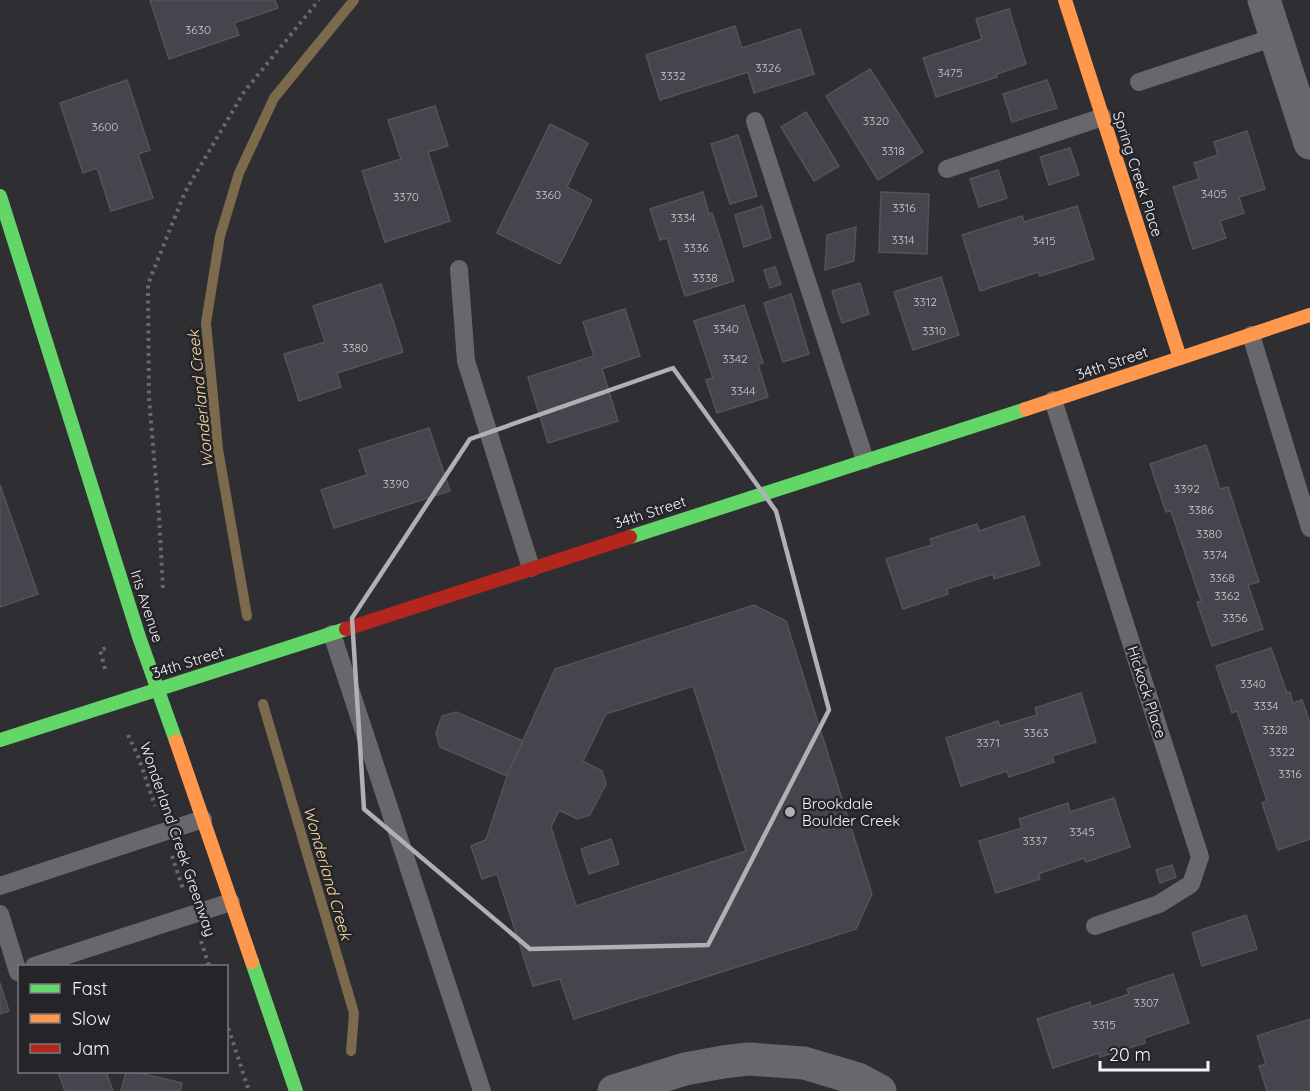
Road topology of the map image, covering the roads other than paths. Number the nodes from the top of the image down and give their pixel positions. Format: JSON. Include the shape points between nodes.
{"nodes":[{"id":1,"x":1065,"y":0,"type":"edge"},
{"id":2,"x":1264,"y":0,"type":"edge"},
{"id":3,"x":1275,"y":36,"type":"junction"},
{"id":4,"x":1139,"y":82,"type":"dead end"},
{"id":5,"x":1103,"y":117,"type":"junction"},
{"id":6,"x":755,"y":121,"type":"dead end"},
{"id":7,"x":1310,"y":143,"type":"edge"},
{"id":8,"x":947,"y":169,"type":"dead end"},
{"id":9,"x":0,"y":196,"type":"edge"},
{"id":10,"x":459,"y":269,"type":"dead end"},
{"id":11,"x":1310,"y":315,"type":"edge"},
{"id":12,"x":1251,"y":335,"type":"junction"},
{"id":13,"x":1180,"y":358,"type":"junction"},
{"id":14,"x":1053,"y":400,"type":"junction"},
{"id":15,"x":865,"y":460,"type":"junction"},
{"id":16,"x":1310,"y":528,"type":"edge"},
{"id":17,"x":531,"y":568,"type":"junction"},
{"id":18,"x":332,"y":634,"type":"junction"},
{"id":19,"x":158,"y":689,"type":"junction"},
{"id":20,"x":0,"y":740,"type":"edge"},
{"id":21,"x":203,"y":819,"type":"junction"},
{"id":22,"x":0,"y":886,"type":"edge"},
{"id":23,"x":231,"y":902,"type":"junction"},
{"id":24,"x":0,"y":914,"type":"edge"},
{"id":25,"x":1095,"y":926,"type":"dead end"},
{"id":26,"x":37,"y":965,"type":"edge"},
{"id":27,"x":18,"y":972,"type":"edge"},
{"id":28,"x":296,"y":1091,"type":"edge"},
{"id":29,"x":482,"y":1091,"type":"edge"},
{"id":30,"x":615,"y":1091,"type":"edge"},
{"id":31,"x":880,"y":1091,"type":"edge"}],
"edges":[{"from":1,"to":5,"type":"street","name":"Spring Creek Place"},
{"from":2,"to":3,"type":"street"},
{"from":3,"to":4,"type":"lane"},
{"from":3,"to":7,"type":"street"},
{"from":5,"to":8,"type":"lane"},
{"from":5,"to":13,"type":"street","name":"Spring Creek Place"},
{"from":6,"to":15,"type":"lane"},
{"from":9,"to":19,"type":"street","name":"Iris Avenue","via":[[138,637]]},
{"from":10,"to":17,"type":"lane","via":[[466,361]]},
{"from":11,"to":12,"type":"street","name":"34th Street"},
{"from":12,"to":13,"type":"street","name":"34th Street"},
{"from":12,"to":16,"type":"lane"},
{"from":13,"to":14,"type":"street","name":"34th Street"},
{"from":14,"to":15,"type":"street","name":"34th Street"},
{"from":14,"to":25,"type":"lane","name":"Hickock Place","via":[[1200,856],[1191,884],[1159,904]]},
{"from":15,"to":17,"type":"street","name":"34th Street"},
{"from":17,"to":18,"type":"street","name":"34th Street"},
{"from":18,"to":19,"type":"street","name":"34th Street"},
{"from":18,"to":29,"type":"lane"},
{"from":19,"to":20,"type":"street","name":"34th Street"},
{"from":19,"to":21,"type":"street","name":"Iris Avenue"},
{"from":21,"to":22,"type":"lane"},
{"from":21,"to":23,"type":"street","name":"Iris Avenue"},
{"from":23,"to":26,"type":"lane"},
{"from":23,"to":28,"type":"street","name":"Iris Avenue"},
{"from":24,"to":27,"type":"lane"},
{"from":30,"to":31,"type":"street","via":[[685,1069],[748,1059],[804,1063],[858,1079]]}]}
